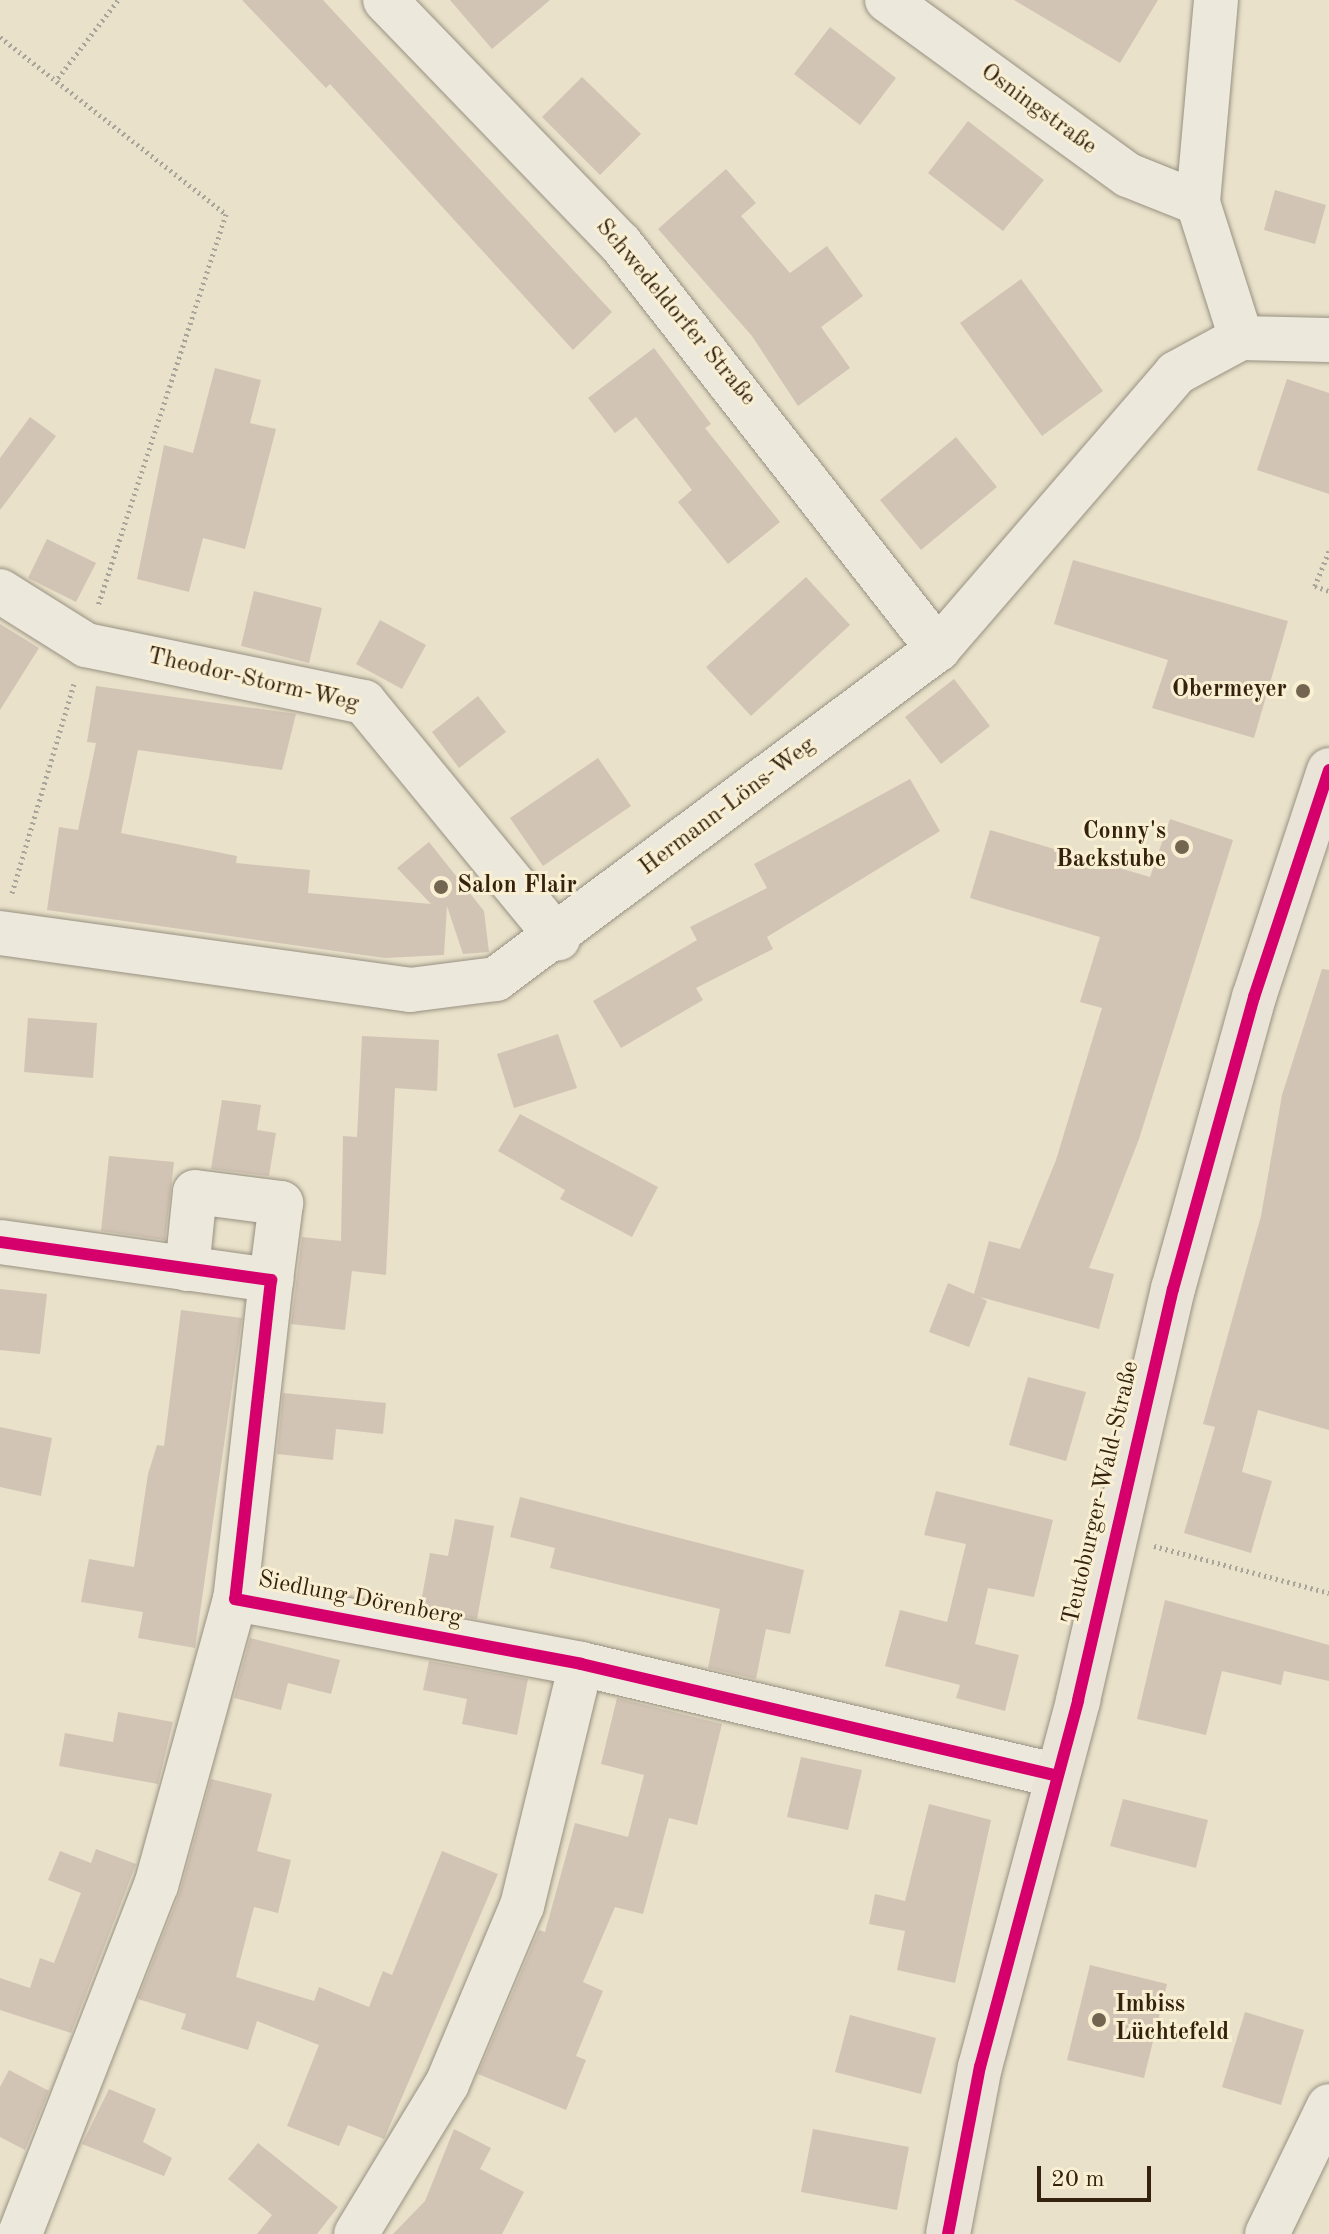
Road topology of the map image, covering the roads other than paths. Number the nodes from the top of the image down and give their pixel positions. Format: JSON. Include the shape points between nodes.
{"nodes":[{"id":1,"x":385,"y":0,"type":"edge"},
{"id":2,"x":887,"y":0,"type":"edge"},
{"id":3,"x":1216,"y":0,"type":"edge"},
{"id":4,"x":1198,"y":203,"type":"junction"},
{"id":5,"x":1241,"y":338,"type":"junction"},
{"id":6,"x":1329,"y":340,"type":"edge"},
{"id":7,"x":0,"y":591,"type":"edge"},
{"id":8,"x":938,"y":649,"type":"junction"},
{"id":9,"x":1329,"y":770,"type":"edge"},
{"id":10,"x":0,"y":934,"type":"edge"},
{"id":11,"x":558,"y":938,"type":"junction"},
{"id":12,"x":0,"y":1242,"type":"edge"},
{"id":13,"x":187,"y":1269,"type":"junction"},
{"id":14,"x":271,"y":1280,"type":"junction"},
{"id":15,"x":235,"y":1599,"type":"junction"},
{"id":16,"x":581,"y":1664,"type":"junction"},
{"id":17,"x":1055,"y":1775,"type":"junction"},
{"id":18,"x":1329,"y":2106,"type":"edge"},
{"id":19,"x":20,"y":2234,"type":"edge"},
{"id":20,"x":356,"y":2234,"type":"edge"},
{"id":21,"x":948,"y":2234,"type":"edge"},
{"id":22,"x":1267,"y":2234,"type":"edge"}],
"edges":[{"from":1,"to":8,"type":"street","name":"Schwedeldorfer Straße","via":[[620,243]]},
{"from":2,"to":4,"type":"street","name":"Osningstraße","via":[[1128,175]]},
{"from":3,"to":4,"type":"street"},
{"from":4,"to":5,"type":"street"},
{"from":5,"to":6,"type":"street","name":"Hermann-Löns-Weg"},
{"from":5,"to":8,"type":"street","name":"Hermann-Löns-Weg","via":[[1176,373]]},
{"from":7,"to":11,"type":"street","name":"Theodor-Storm-Weg","via":[[86,645],[364,702]]},
{"from":8,"to":11,"type":"street","name":"Hermann-Löns-Weg"},
{"from":9,"to":17,"type":"main road","name":"Teutoburger-Wald-Straße","via":[[1250,1013],[1111,1535],[1078,1700]]},
{"from":10,"to":11,"type":"street","name":"Hermann-Löns-Weg","via":[[410,990],[496,979]]},
{"from":12,"to":13,"type":"street"},
{"from":13,"to":14,"type":"street"},
{"from":13,"to":14,"type":"street","name":"Siedlung Dörenberg","via":[[195,1192],[281,1203]]},
{"from":14,"to":15,"type":"street","name":"Siedlung Dörenberg"},
{"from":15,"to":16,"type":"street","name":"Siedlung Dörenberg"},
{"from":15,"to":19,"type":"street","name":"Siedlung Dörenberg","via":[[156,1885]]},
{"from":16,"to":17,"type":"street","name":"Siedlung Dörenberg"},
{"from":16,"to":20,"type":"street","via":[[522,1906],[447,2084]]},
{"from":17,"to":21,"type":"main road","name":"Teutoburger-Wald-Straße","via":[[980,2067]]},
{"from":18,"to":22,"type":"street"}]}
